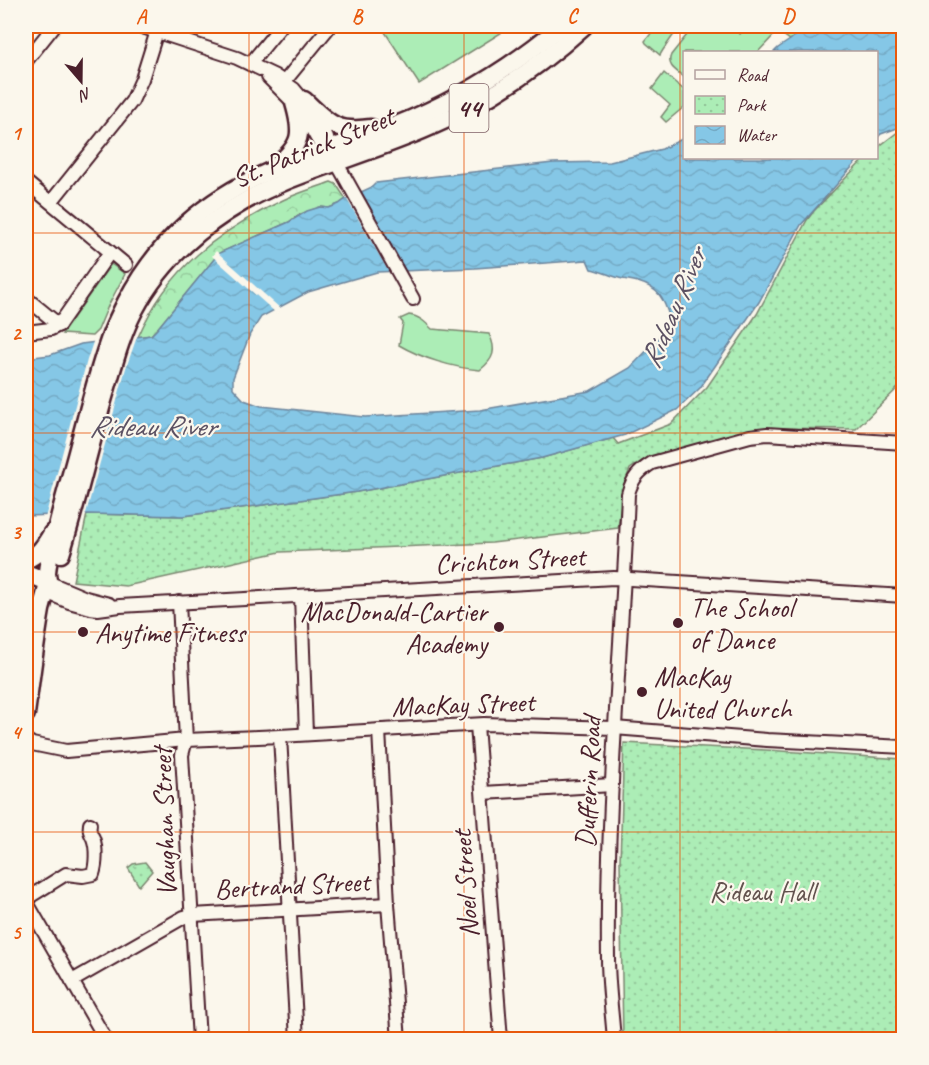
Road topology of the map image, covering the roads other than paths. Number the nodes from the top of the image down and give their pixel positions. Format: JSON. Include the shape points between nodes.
{"nodes":[{"id":1,"x":54,"y":26,"type":"edge"},
{"id":2,"x":139,"y":26,"type":"edge"},
{"id":3,"x":281,"y":26,"type":"edge"},
{"id":4,"x":330,"y":26,"type":"edge"},
{"id":5,"x":561,"y":26,"type":"edge"},
{"id":6,"x":584,"y":26,"type":"edge"},
{"id":7,"x":157,"y":31,"type":"junction"},
{"id":8,"x":26,"y":61,"type":"edge"},
{"id":9,"x":253,"y":65,"type":"junction"},
{"id":10,"x":281,"y":85,"type":"junction"},
{"id":11,"x":299,"y":102,"type":"junction"},
{"id":12,"x":398,"y":124,"type":"junction"},
{"id":13,"x":333,"y":156,"type":"junction"},
{"id":14,"x":269,"y":171,"type":"junction"},
{"id":15,"x":26,"y":182,"type":"edge"},
{"id":16,"x":51,"y":202,"type":"junction"},
{"id":17,"x":111,"y":252,"type":"junction"},
{"id":18,"x":126,"y":265,"type":"dead end"},
{"id":19,"x":26,"y":298,"type":"edge"},
{"id":20,"x":413,"y":299,"type":"dead end"},
{"id":21,"x":59,"y":325,"type":"junction"},
{"id":22,"x":26,"y":332,"type":"edge"},
{"id":23,"x":118,"y":332,"type":"junction"},
{"id":24,"x":903,"y":442,"type":"edge"},
{"id":25,"x":64,"y":525,"type":"junction"},
{"id":26,"x":26,"y":560,"type":"edge"},
{"id":27,"x":26,"y":573,"type":"edge"},
{"id":28,"x":624,"y":579,"type":"junction"},
{"id":29,"x":26,"y":586,"type":"edge"},
{"id":30,"x":47,"y":586,"type":"junction"},
{"id":31,"x":301,"y":596,"type":"junction"},
{"id":32,"x":903,"y":596,"type":"edge"},
{"id":33,"x":179,"y":602,"type":"junction"},
{"id":34,"x":26,"y":714,"type":"edge"},
{"id":35,"x":477,"y":725,"type":"junction"},
{"id":36,"x":614,"y":728,"type":"junction"},
{"id":37,"x":379,"y":730,"type":"junction"},
{"id":38,"x":306,"y":734,"type":"junction"},
{"id":39,"x":280,"y":736,"type":"junction"},
{"id":40,"x":26,"y":740,"type":"edge"},
{"id":41,"x":186,"y":741,"type":"junction"},
{"id":42,"x":903,"y":747,"type":"edge"},
{"id":43,"x":612,"y":785,"type":"junction"},
{"id":44,"x":483,"y":792,"type":"junction"},
{"id":45,"x":90,"y":824,"type":"dead end"},
{"id":46,"x":26,"y":900,"type":"edge"},
{"id":47,"x":388,"y":904,"type":"junction"},
{"id":48,"x":290,"y":910,"type":"junction"},
{"id":49,"x":192,"y":915,"type":"junction"},
{"id":50,"x":72,"y":981,"type":"junction"},
{"id":51,"x":106,"y":1040,"type":"edge"},
{"id":52,"x":200,"y":1040,"type":"edge"},
{"id":53,"x":297,"y":1040,"type":"edge"},
{"id":54,"x":399,"y":1040,"type":"edge"},
{"id":55,"x":501,"y":1040,"type":"edge"},
{"id":56,"x":614,"y":1040,"type":"edge"}],
"edges":[{"from":1,"to":8,"type":"street"},
{"from":2,"to":7,"type":"street"},
{"from":3,"to":9,"type":"street"},
{"from":4,"to":10,"type":"street"},
{"from":5,"to":12,"type":"main road","name":"St. Patrick Street","number":"44","via":[[484,82]]},
{"from":6,"to":13,"type":"main road","name":"St. Patrick Street","number":"44","via":[[531,69],[474,106],[418,133]]},
{"from":7,"to":9,"type":"street"},
{"from":7,"to":16,"type":"street","via":[[132,101]]},
{"from":9,"to":10,"type":"street"},
{"from":10,"to":11,"type":"street"},
{"from":11,"to":12,"type":"main road","via":[[342,129]]},
{"from":11,"to":13,"type":"street","via":[[319,142]]},
{"from":11,"to":14,"type":"main road","via":[[298,141],[292,152]]},
{"from":12,"to":13,"type":"main road","name":"St. Patrick Street","number":"44"},
{"from":13,"to":14,"type":"main road","name":"St. Patrick Street","number":"44"},
{"from":13,"to":20,"type":"street"},
{"from":13,"to":23,"type":"main road","name":"St. Patrick Street","number":"44","via":[[232,209],[199,232],[159,272]]},
{"from":14,"to":23,"type":"main road","name":"St. Patrick Street","number":"44","via":[[205,208],[163,247],[131,294]]},
{"from":15,"to":16,"type":"street"},
{"from":16,"to":17,"type":"street"},
{"from":17,"to":18,"type":"street"},
{"from":17,"to":21,"type":"street"},
{"from":19,"to":21,"type":"street"},
{"from":21,"to":22,"type":"street"},
{"from":23,"to":25,"type":"main road","name":"St. Patrick Street","number":"44","via":[[92,438]]},
{"from":24,"to":28,"type":"street","name":"Dufferin Road","via":[[767,434],[652,463],[634,478],[628,494]]},
{"from":25,"to":26,"type":"main road"},
{"from":25,"to":30,"type":"main road","name":"St. Patrick Street","number":"44","via":[[47,572]]},
{"from":27,"to":30,"type":"main road"},
{"from":28,"to":31,"type":"street","name":"Crichton Street"},
{"from":28,"to":32,"type":"street","name":"Crichton Street"},
{"from":28,"to":36,"type":"street","name":"Dufferin Road"},
{"from":29,"to":30,"type":"main road"},
{"from":30,"to":33,"type":"street","name":"Crichton Street","via":[[120,606]]},
{"from":30,"to":34,"type":"main road","number":"44"},
{"from":31,"to":33,"type":"street","name":"Crichton Street"},
{"from":31,"to":38,"type":"street"},
{"from":33,"to":41,"type":"street","name":"Vaughan Street"},
{"from":35,"to":36,"type":"street","name":"MacKay Street"},
{"from":35,"to":37,"type":"street","name":"MacKay Street"},
{"from":35,"to":44,"type":"street","name":"Noel Street"},
{"from":36,"to":42,"type":"street","name":"MacKay Street"},
{"from":36,"to":43,"type":"street","name":"Dufferin Road"},
{"from":37,"to":38,"type":"street","name":"MacKay Street"},
{"from":37,"to":47,"type":"street"},
{"from":38,"to":39,"type":"street","name":"MacKay Street"},
{"from":39,"to":41,"type":"street","name":"MacKay Street"},
{"from":39,"to":48,"type":"street"},
{"from":40,"to":41,"type":"street","name":"MacKay Street","via":[[66,751]]},
{"from":41,"to":49,"type":"street","name":"Vaughan Street","via":[[182,754]]},
{"from":43,"to":44,"type":"street"},
{"from":43,"to":56,"type":"street","name":"Dufferin Road","via":[[608,960]]},
{"from":44,"to":55,"type":"street","name":"Noel Street"},
{"from":45,"to":46,"type":"street","via":[[93,874],[66,874]]},
{"from":46,"to":50,"type":"street"},
{"from":47,"to":48,"type":"street","name":"Bertrand Street"},
{"from":47,"to":54,"type":"street"},
{"from":48,"to":49,"type":"street","name":"Bertrand Street"},
{"from":48,"to":53,"type":"street"},
{"from":49,"to":50,"type":"street","name":"Bertrand Street"},
{"from":49,"to":52,"type":"street","name":"Vaughan Street"},
{"from":50,"to":51,"type":"street"}]}
